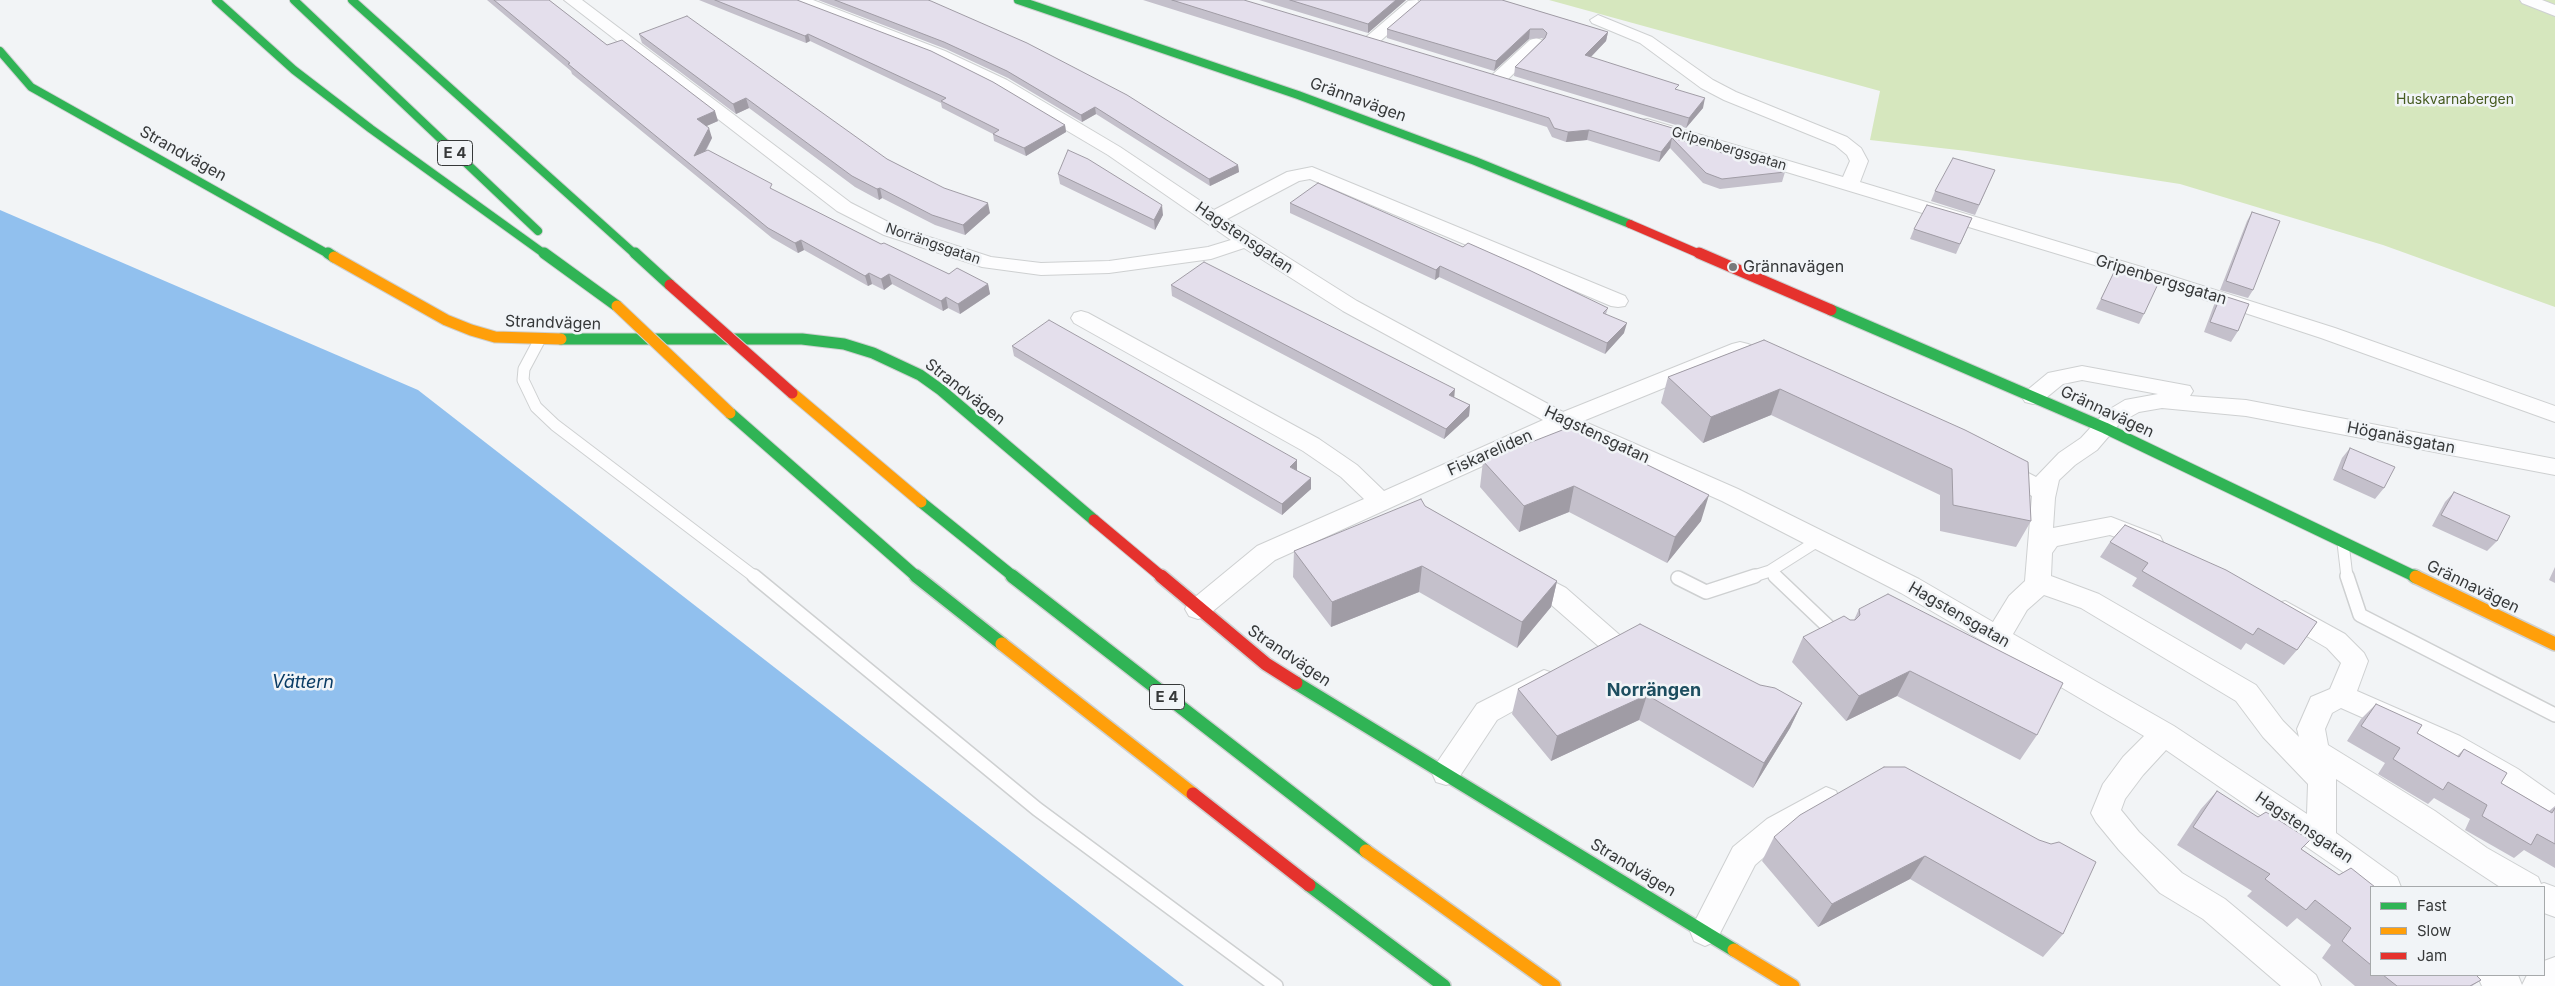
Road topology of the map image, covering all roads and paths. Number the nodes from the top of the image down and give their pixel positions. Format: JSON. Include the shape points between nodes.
{"nodes":[{"id":1,"x":216,"y":0,"type":"edge"},
{"id":2,"x":294,"y":0,"type":"edge"},
{"id":3,"x":352,"y":0,"type":"edge"},
{"id":4,"x":572,"y":0,"type":"edge"},
{"id":5,"x":799,"y":0,"type":"edge"},
{"id":6,"x":1018,"y":0,"type":"edge"},
{"id":7,"x":2528,"y":0,"type":"edge"},
{"id":8,"x":1414,"y":4,"type":"edge"},
{"id":9,"x":2555,"y":11,"type":"edge"},
{"id":10,"x":386,"y":15,"type":"dead end"},
{"id":11,"x":1598,"y":20,"type":"dead end"},
{"id":12,"x":1352,"y":35,"type":"edge"},
{"id":13,"x":1371,"y":41,"type":"junction"},
{"id":14,"x":1536,"y":42,"type":"edge"},
{"id":15,"x":1389,"y":46,"type":"edge"},
{"id":16,"x":0,"y":50,"type":"edge"},
{"id":17,"x":427,"y":66,"type":"junction"},
{"id":18,"x":1480,"y":74,"type":"edge"},
{"id":19,"x":1498,"y":79,"type":"junction"},
{"id":20,"x":1517,"y":85,"type":"edge"},
{"id":21,"x":1631,"y":119,"type":"edge"},
{"id":22,"x":1849,"y":185,"type":"junction"},
{"id":23,"x":1214,"y":218,"type":"junction"},
{"id":24,"x":1246,"y":241,"type":"junction"},
{"id":25,"x":1618,"y":301,"type":"dead end"},
{"id":26,"x":618,"y":306,"type":"junction"},
{"id":27,"x":1081,"y":318,"type":"dead end"},
{"id":28,"x":540,"y":339,"type":"junction"},
{"id":29,"x":1788,"y":370,"type":"edge"},
{"id":30,"x":2034,"y":397,"type":"junction"},
{"id":31,"x":2246,"y":408,"type":"junction"},
{"id":32,"x":2555,"y":414,"type":"edge"},
{"id":33,"x":1562,"y":421,"type":"junction"},
{"id":34,"x":2105,"y":428,"type":"junction"},
{"id":35,"x":1986,"y":461,"type":"edge"},
{"id":36,"x":2555,"y":468,"type":"edge"},
{"id":37,"x":2044,"y":492,"type":"junction"},
{"id":38,"x":1381,"y":502,"type":"junction"},
{"id":39,"x":1819,"y":540,"type":"junction"},
{"id":40,"x":2344,"y":542,"type":"junction"},
{"id":41,"x":2040,"y":552,"type":"junction"},
{"id":42,"x":2174,"y":552,"type":"edge"},
{"id":43,"x":1507,"y":567,"type":"edge"},
{"id":44,"x":1770,"y":571,"type":"junction"},
{"id":45,"x":1678,"y":578,"type":"dead end"},
{"id":46,"x":2038,"y":581,"type":"junction"},
{"id":47,"x":2269,"y":600,"type":"edge"},
{"id":48,"x":1198,"y":610,"type":"junction"},
{"id":49,"x":1840,"y":638,"type":"edge"},
{"id":50,"x":1998,"y":638,"type":"junction"},
{"id":51,"x":2555,"y":644,"type":"edge"},
{"id":52,"x":1588,"y":658,"type":"edge"},
{"id":53,"x":1563,"y":671,"type":"edge"},
{"id":54,"x":2341,"y":696,"type":"junction"},
{"id":55,"x":2555,"y":715,"type":"edge"},
{"id":56,"x":2164,"y":734,"type":"junction"},
{"id":57,"x":2316,"y":752,"type":"junction"},
{"id":58,"x":1446,"y":773,"type":"junction"},
{"id":59,"x":2322,"y":780,"type":"junction"},
{"id":60,"x":1851,"y":786,"type":"edge"},
{"id":61,"x":2555,"y":811,"type":"edge"},
{"id":62,"x":2321,"y":840,"type":"junction"},
{"id":63,"x":2385,"y":886,"type":"edge"},
{"id":64,"x":2525,"y":886,"type":"edge"},
{"id":65,"x":1705,"y":931,"type":"junction"},
{"id":66,"x":2555,"y":972,"type":"edge"},
{"id":67,"x":2494,"y":976,"type":"edge"},
{"id":68,"x":1276,"y":986,"type":"edge"},
{"id":69,"x":1444,"y":986,"type":"edge"},
{"id":70,"x":1554,"y":986,"type":"edge"},
{"id":71,"x":1793,"y":986,"type":"edge"},
{"id":72,"x":2305,"y":986,"type":"edge"},
{"id":73,"x":2507,"y":986,"type":"edge"},
{"id":74,"x":2538,"y":986,"type":"edge"}],
"edges":[{"from":1,"to":26,"type":"main road","via":[[294,70],[371,129]]},
{"from":2,"to":26,"type":"main road","number":"E 4"},
{"from":3,"to":17,"type":"main road","number":"E 4"},
{"from":4,"to":24,"type":"street","name":"Norrängsgatan","via":[[844,207],[891,231],[938,248],[988,263],[1041,269],[1108,267],[1211,253]]},
{"from":5,"to":23,"type":"street","name":"Hagstensgatan","via":[[939,54],[1001,84],[1114,151]]},
{"from":6,"to":30,"type":"main road","name":"Grännavägen","via":[[1298,95],[1475,161],[1684,246]]},
{"from":7,"to":9,"type":"street"},
{"from":8,"to":13,"type":"street"},
{"from":10,"to":17,"type":"main road"},
{"from":11,"to":22,"type":"street","via":[[1646,40],[1707,84],[1730,96],[1841,141],[1856,152],[1859,160]]},
{"from":12,"to":13,"type":"street"},
{"from":13,"to":15,"type":"street"},
{"from":14,"to":19,"type":"street"},
{"from":16,"to":28,"type":"main road","name":"Strandvägen","via":[[31,87],[446,320],[495,337]]},
{"from":17,"to":70,"type":"main road","number":"E 4","bridge":true,"via":[[670,285],[962,537],[1336,829]]},
{"from":18,"to":19,"type":"street"},
{"from":19,"to":20,"type":"street"},
{"from":21,"to":22,"type":"street","name":"Gripenbergsgatan"},
{"from":22,"to":32,"type":"street","name":"Gripenbergsgatan","via":[[2328,333]]},
{"from":23,"to":24,"type":"street","name":"Hagstensgatan"},
{"from":23,"to":25,"type":"street","via":[[1294,176],[1312,172]]},
{"from":24,"to":33,"type":"street","name":"Hagstensgatan","via":[[1350,306]]},
{"from":26,"to":69,"type":"main road","number":"E 4","bridge":true,"via":[[730,413],[908,570],[1303,881]]},
{"from":27,"to":38,"type":"street","via":[[1311,444],[1349,471]]},
{"from":28,"to":48,"type":"main road","name":"Strandvägen","via":[[802,339],[844,344],[873,354],[920,375],[941,390]]},
{"from":28,"to":68,"type":"lane","via":[[524,370],[523,380],[536,407],[555,425],[749,572],[1037,809]]},
{"from":29,"to":33,"type":"street","name":"Fiskareliden","via":[[1740,349]]},
{"from":30,"to":31,"type":"street","name":"Höganäsgatan","via":[[2056,378],[2082,373],[2198,394]]},
{"from":30,"to":34,"type":"main road","name":"Grännavägen"},
{"from":31,"to":34,"type":"street","name":"Höganäsgatan","via":[[2162,401],[2133,405],[2113,417]]},
{"from":31,"to":36,"type":"street","name":"Höganäsgatan"},
{"from":33,"to":38,"type":"street","name":"Fiskareliden"},
{"from":33,"to":39,"type":"street","name":"Hagstensgatan","via":[[1730,495]]},
{"from":34,"to":37,"type":"street","name":"Höganäsgatan","via":[[2048,477]]},
{"from":34,"to":40,"type":"main road","name":"Grännavägen"},
{"from":35,"to":37,"type":"street"},
{"from":37,"to":41,"type":"street"},
{"from":38,"to":48,"type":"street","name":"Fiskareliden","via":[[1266,553]]},
{"from":39,"to":44,"type":"lane"},
{"from":39,"to":50,"type":"street","name":"Hagstensgatan","via":[[1910,586]]},
{"from":40,"to":51,"type":"main road","name":"Grännavägen"},
{"from":40,"to":55,"type":"lane","via":[[2348,584],[2360,615]]},
{"from":41,"to":42,"type":"street","via":[[2049,538],[2111,526]]},
{"from":41,"to":46,"type":"street"},
{"from":43,"to":52,"type":"street","via":[[1557,595],[1623,640]]},
{"from":44,"to":45,"type":"lane","via":[[1706,592]]},
{"from":44,"to":49,"type":"lane"},
{"from":46,"to":50,"type":"street","via":[[2036,587],[2018,603]]},
{"from":46,"to":59,"type":"street","via":[[2090,601],[2246,693],[2273,729]]},
{"from":47,"to":54,"type":"street","via":[[2336,641],[2355,662]]},
{"from":48,"to":58,"type":"main road","name":"Strandvägen","via":[[1266,664]]},
{"from":50,"to":56,"type":"street","name":"Hagstensgatan"},
{"from":53,"to":58,"type":"street","via":[[1487,712]]},
{"from":54,"to":57,"type":"street","via":[[2321,704],[2311,729]]},
{"from":54,"to":61,"type":"street","via":[[2450,744],[2508,778]]},
{"from":56,"to":62,"type":"street","name":"Hagstensgatan"},
{"from":56,"to":72,"type":"street","via":[[2133,766],[2113,793],[2106,812],[2129,841],[2171,883],[2214,909]]},
{"from":57,"to":59,"type":"street"},
{"from":57,"to":64,"type":"street"},
{"from":58,"to":65,"type":"main road","name":"Strandvägen"},
{"from":59,"to":62,"type":"street"},
{"from":60,"to":65,"type":"street","via":[[1777,828],[1744,856]]},
{"from":62,"to":63,"type":"street","name":"Hagstensgatan"},
{"from":65,"to":71,"type":"main road","name":"Strandvägen"},
{"from":66,"to":74,"type":"street"},
{"from":67,"to":73,"type":"street"}]}
